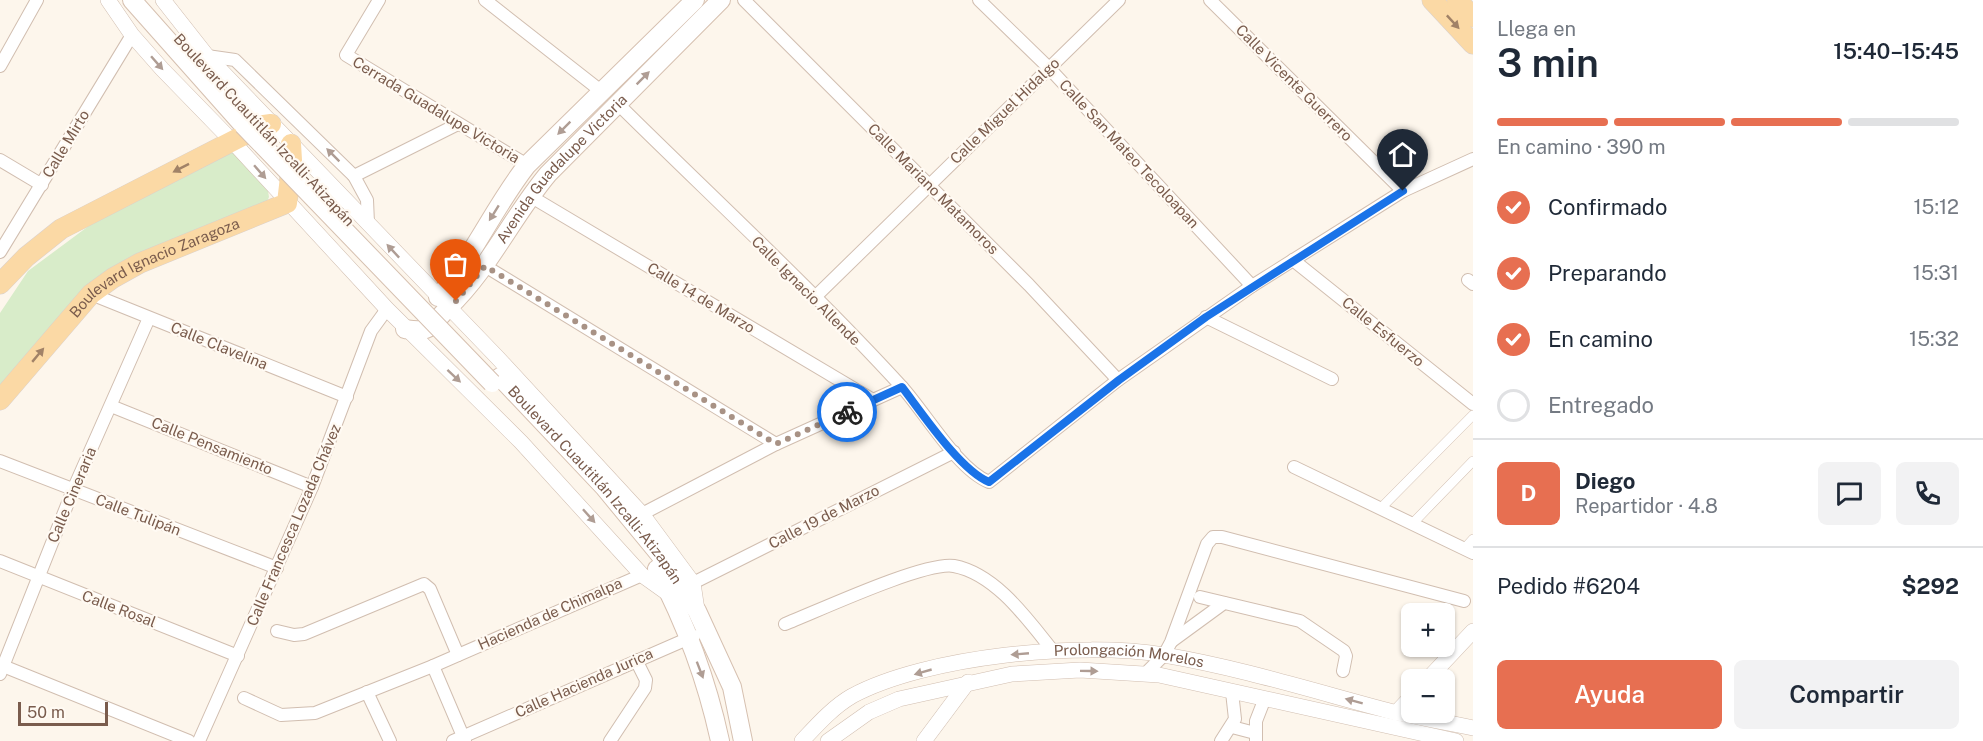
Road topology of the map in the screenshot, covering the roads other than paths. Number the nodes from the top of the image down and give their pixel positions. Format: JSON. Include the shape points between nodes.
{"nodes":[{"id":1,"x":38,"y":0,"type":"edge"},
{"id":2,"x":108,"y":0,"type":"edge"},
{"id":3,"x":132,"y":0,"type":"edge"},
{"id":4,"x":147,"y":0,"type":"edge"},
{"id":5,"x":163,"y":0,"type":"edge"},
{"id":6,"x":379,"y":0,"type":"edge"},
{"id":7,"x":484,"y":0,"type":"edge"},
{"id":8,"x":695,"y":0,"type":"edge"},
{"id":9,"x":721,"y":0,"type":"edge"},
{"id":10,"x":744,"y":0,"type":"edge"},
{"id":11,"x":979,"y":0,"type":"edge"},
{"id":12,"x":1119,"y":0,"type":"edge"},
{"id":13,"x":1210,"y":0,"type":"edge"},
{"id":14,"x":1432,"y":0,"type":"edge"},
{"id":15,"x":1457,"y":0,"type":"edge"},
{"id":16,"x":1473,"y":17,"type":"edge"},
{"id":17,"x":132,"y":35,"type":"junction"},
{"id":18,"x":1473,"y":45,"type":"edge"},
{"id":19,"x":207,"y":56,"type":"junction"},
{"id":20,"x":0,"y":66,"type":"edge"},
{"id":21,"x":1049,"y":68,"type":"junction"},
{"id":22,"x":601,"y":91,"type":"junction"},
{"id":23,"x":618,"y":104,"type":"junction"},
{"id":24,"x":271,"y":124,"type":"junction"},
{"id":25,"x":458,"y":124,"type":"junction"},
{"id":26,"x":233,"y":142,"type":"junction"},
{"id":27,"x":291,"y":144,"type":"junction"},
{"id":28,"x":1473,"y":159,"type":"edge"},
{"id":29,"x":0,"y":160,"type":"edge"},
{"id":30,"x":527,"y":165,"type":"junction"},
{"id":31,"x":354,"y":176,"type":"junction"},
{"id":32,"x":42,"y":185,"type":"junction"},
{"id":33,"x":928,"y":185,"type":"junction"},
{"id":34,"x":1403,"y":191,"type":"junction"},
{"id":35,"x":530,"y":196,"type":"junction"},
{"id":36,"x":287,"y":203,"type":"junction"},
{"id":37,"x":368,"y":223,"type":"junction"},
{"id":38,"x":0,"y":252,"type":"edge"},
{"id":39,"x":1293,"y":260,"type":"junction"},
{"id":40,"x":485,"y":266,"type":"junction"},
{"id":41,"x":0,"y":284,"type":"edge"},
{"id":42,"x":1252,"y":286,"type":"junction"},
{"id":43,"x":91,"y":294,"type":"junction"},
{"id":44,"x":814,"y":298,"type":"junction"},
{"id":45,"x":443,"y":302,"type":"junction"},
{"id":46,"x":387,"y":309,"type":"junction"},
{"id":47,"x":1206,"y":317,"type":"junction"},
{"id":48,"x":149,"y":318,"type":"junction"},
{"id":49,"x":405,"y":329,"type":"junction"},
{"id":50,"x":1332,"y":379,"type":"dead end"},
{"id":51,"x":1119,"y":380,"type":"junction"},
{"id":52,"x":902,"y":387,"type":"junction"},
{"id":53,"x":347,"y":397,"type":"junction"},
{"id":54,"x":0,"y":400,"type":"edge"},
{"id":55,"x":873,"y":400,"type":"junction"},
{"id":56,"x":1473,"y":404,"type":"edge"},
{"id":57,"x":111,"y":406,"type":"junction"},
{"id":58,"x":1473,"y":415,"type":"edge"},
{"id":59,"x":776,"y":444,"type":"junction"},
{"id":60,"x":954,"y":452,"type":"junction"},
{"id":61,"x":0,"y":461,"type":"edge"},
{"id":62,"x":1473,"y":461,"type":"edge"},
{"id":63,"x":1294,"y":467,"type":"dead end"},
{"id":64,"x":312,"y":487,"type":"junction"},
{"id":65,"x":73,"y":490,"type":"junction"},
{"id":66,"x":1381,"y":508,"type":"junction"},
{"id":67,"x":642,"y":514,"type":"junction"},
{"id":68,"x":1413,"y":523,"type":"junction"},
{"id":69,"x":1473,"y":539,"type":"edge"},
{"id":70,"x":1469,"y":551,"type":"edge"},
{"id":71,"x":0,"y":561,"type":"edge"},
{"id":72,"x":651,"y":563,"type":"junction"},
{"id":73,"x":277,"y":568,"type":"junction"},
{"id":74,"x":38,"y":578,"type":"junction"},
{"id":75,"x":693,"y":583,"type":"junction"},
{"id":76,"x":1200,"y":597,"type":"dead end"},
{"id":77,"x":1464,"y":602,"type":"dead end"},
{"id":78,"x":1224,"y":603,"type":"junction"},
{"id":79,"x":697,"y":611,"type":"junction"},
{"id":80,"x":785,"y":624,"type":"dead end"},
{"id":81,"x":277,"y":631,"type":"dead end"},
{"id":82,"x":706,"y":631,"type":"junction"},
{"id":83,"x":1473,"y":631,"type":"edge"},
{"id":84,"x":687,"y":638,"type":"junction"},
{"id":85,"x":1167,"y":648,"type":"junction"},
{"id":86,"x":1053,"y":651,"type":"junction"},
{"id":87,"x":458,"y":655,"type":"junction"},
{"id":88,"x":238,"y":656,"type":"junction"},
{"id":89,"x":636,"y":660,"type":"junction"},
{"id":90,"x":432,"y":666,"type":"junction"},
{"id":91,"x":1437,"y":669,"type":"edge"},
{"id":92,"x":2,"y":670,"type":"edge"},
{"id":93,"x":1343,"y":671,"type":"dead end"},
{"id":94,"x":1146,"y":674,"type":"junction"},
{"id":95,"x":968,"y":682,"type":"junction"},
{"id":96,"x":367,"y":692,"type":"junction"},
{"id":97,"x":1232,"y":692,"type":"junction"},
{"id":98,"x":244,"y":698,"type":"dead end"},
{"id":99,"x":1265,"y":698,"type":"junction"},
{"id":100,"x":1401,"y":707,"type":"edge"},
{"id":101,"x":1396,"y":712,"type":"junction"},
{"id":102,"x":1232,"y":727,"type":"junction"},
{"id":103,"x":1473,"y":728,"type":"edge"},
{"id":104,"x":1256,"y":737,"type":"edge"},
{"id":105,"x":1432,"y":739,"type":"edge"},
{"id":106,"x":460,"y":740,"type":"edge"},
{"id":107,"x":189,"y":741,"type":"edge"},
{"id":108,"x":199,"y":741,"type":"edge"},
{"id":109,"x":390,"y":741,"type":"edge"},
{"id":110,"x":610,"y":741,"type":"edge"},
{"id":111,"x":720,"y":741,"type":"edge"},
{"id":112,"x":743,"y":741,"type":"edge"},
{"id":113,"x":802,"y":741,"type":"edge"},
{"id":114,"x":828,"y":741,"type":"edge"},
{"id":115,"x":924,"y":741,"type":"edge"},
{"id":116,"x":1221,"y":741,"type":"edge"},
{"id":117,"x":1456,"y":741,"type":"edge"}],
"edges":[{"from":1,"to":20,"type":"street"},
{"from":2,"to":17,"type":"street"},
{"from":3,"to":72,"type":"main road","name":"Boulevard Cuautitlán Izcalli-Atizapán","bridge":true,"via":[[243,125],[598,494]]},
{"from":4,"to":72,"type":"main road","name":"Boulevard Cuautitlán Izcalli-Atizapán","via":[[251,119],[604,488]]},
{"from":5,"to":19,"type":"street"},
{"from":6,"to":25,"type":"street","name":"Cerrada Guadalupe Victoria","via":[[345,55]]},
{"from":7,"to":22,"type":"street"},
{"from":8,"to":22,"type":"main road","name":"Avenida Guadalupe Victoria"},
{"from":23,"to":9,"type":"main road","name":"Avenida Guadalupe Victoria","one_way":true},
{"from":10,"to":33,"type":"street","name":"Calle Mariano Matamoros"},
{"from":11,"to":21,"type":"street","name":"Calle San Mateo Tecoloapan"},
{"from":12,"to":21,"type":"street","name":"Calle Miguel Hidalgo"},
{"from":13,"to":34,"type":"street","name":"Calle Vicente Guerrero"},
{"from":14,"to":18,"type":"main road","one_way":true},
{"from":15,"to":16,"type":"main road"},
{"from":17,"to":26,"type":"street","one_way":true},
{"from":17,"to":32,"type":"street","name":"Calle Mirto"},
{"from":19,"to":24,"type":"street"},
{"from":31,"to":19,"type":"street","one_way":true,"via":[[235,60]]},
{"from":21,"to":33,"type":"street","name":"Calle Miguel Hidalgo"},
{"from":21,"to":42,"type":"street","name":"Calle San Mateo Tecoloapan"},
{"from":22,"to":30,"type":"main road","name":"Avenida Guadalupe Victoria","one_way":true},
{"from":23,"to":35,"type":"main road","name":"Avenida Guadalupe Victoria"},
{"from":23,"to":44,"type":"street","name":"Calle Ignacio Allende"},
{"from":24,"to":26,"type":"main road"},
{"from":24,"to":27,"type":"street"},
{"from":25,"to":30,"type":"street","name":"Cerrada Guadalupe Victoria"},
{"from":25,"to":31,"type":"street"},
{"from":26,"to":36,"type":"street","one_way":true},
{"from":26,"to":41,"type":"main road","one_way":true,"via":[[61,230]]},
{"from":27,"to":36,"type":"main road"},
{"from":27,"to":37,"type":"street"},
{"from":28,"to":34,"type":"street"},
{"from":29,"to":32,"type":"street"},
{"from":30,"to":45,"type":"main road","name":"Avenida Guadalupe Victoria","one_way":true,"via":[[510,186]]},
{"from":31,"to":37,"type":"street","via":[[367,200]]},
{"from":32,"to":38,"type":"street","name":"Calle Mirto"},
{"from":33,"to":44,"type":"street","name":"Calle Miguel Hidalgo"},
{"from":33,"to":51,"type":"street","name":"Calle Mariano Matamoros"},
{"from":34,"to":39,"type":"street"},
{"from":35,"to":40,"type":"main road","name":"Avenida Guadalupe Victoria"},
{"from":35,"to":55,"type":"street","name":"Calle 14 de Marzo"},
{"from":36,"to":43,"type":"main road","name":"Boulevard Ignacio Zaragoza","via":[[140,263]]},
{"from":36,"to":46,"type":"street"},
{"from":45,"to":37,"type":"street","one_way":true},
{"from":39,"to":42,"type":"street"},
{"from":39,"to":56,"type":"street","name":"Calle Esfuerzo"},
{"from":40,"to":45,"type":"main road","name":"Avenida Guadalupe Victoria"},
{"from":40,"to":59,"type":"street"},
{"from":42,"to":47,"type":"street"},
{"from":43,"to":48,"type":"street","name":"Calle Clavelina"},
{"from":54,"to":43,"type":"main road","name":"Boulevard Ignacio Zaragoza","one_way":true},
{"from":44,"to":52,"type":"street","name":"Calle Ignacio Allende"},
{"from":45,"to":49,"type":"main road","name":"Avenida Guadalupe Victoria","via":[[428,328]]},
{"from":45,"to":67,"type":"street"},
{"from":46,"to":49,"type":"street"},
{"from":46,"to":53,"type":"street","name":"Calle Francesca Lozada Chávez","via":[[371,331]]},
{"from":47,"to":50,"type":"street"},
{"from":47,"to":51,"type":"street"},
{"from":48,"to":53,"type":"street","name":"Calle Clavelina"},
{"from":48,"to":57,"type":"street","name":"Calle Cineraria"},
{"from":49,"to":72,"type":"street","one_way":true},
{"from":51,"to":60,"type":"street","name":"Calle Ignacio Allende","via":[[989,482]]},
{"from":52,"to":55,"type":"street"},
{"from":52,"to":60,"type":"street","name":"Calle Ignacio Allende"},
{"from":53,"to":64,"type":"street","name":"Calle Francesca Lozada Chávez"},
{"from":55,"to":59,"type":"street"},
{"from":57,"to":64,"type":"street","name":"Calle Pensamiento"},
{"from":57,"to":65,"type":"street","name":"Calle Cineraria"},
{"from":58,"to":66,"type":"street"},
{"from":59,"to":67,"type":"street"},
{"from":60,"to":75,"type":"street","name":"Calle 19 de Marzo"},
{"from":61,"to":65,"type":"street","name":"Calle Tulipán"},
{"from":62,"to":68,"type":"street"},
{"from":63,"to":66,"type":"street"},
{"from":64,"to":73,"type":"street","name":"Calle Francesca Lozada Chávez"},
{"from":65,"to":73,"type":"street","name":"Calle Tulipán"},
{"from":65,"to":74,"type":"street","name":"Calle Cineraria"},
{"from":66,"to":68,"type":"street"},
{"from":67,"to":75,"type":"street"},
{"from":68,"to":70,"type":"street"},
{"from":69,"to":70,"type":"street"},
{"from":71,"to":74,"type":"street","name":"Calle Rosal"},
{"from":72,"to":79,"type":"main road","name":"Boulevard Cuautitlán Izcalli-Atizapán"},
{"from":72,"to":84,"type":"main road","name":"Boulevard Cuautitlán Izcalli-Atizapán","via":[[671,596]]},
{"from":72,"to":87,"type":"street","name":"Hacienda de Chimalpa"},
{"from":73,"to":88,"type":"street","name":"Calle Francesca Lozada Chávez"},
{"from":74,"to":88,"type":"street","name":"Calle Rosal"},
{"from":74,"to":92,"type":"street","name":"Calle Cineraria"},
{"from":75,"to":79,"type":"street"},
{"from":76,"to":78,"type":"street"},
{"from":77,"to":85,"type":"street","via":[[1214,537],[1207,544]]},
{"from":78,"to":85,"type":"street"},
{"from":78,"to":93,"type":"street","via":[[1308,624],[1344,651]]},
{"from":79,"to":82,"type":"main road","name":"Boulevard Cuautitlán Izcalli-Atizapán"},
{"from":80,"to":86,"type":"street","via":[[916,572],[952,566],[987,582],[1009,600]]},
{"from":81,"to":87,"type":"street","via":[[294,636],[304,634],[424,584],[430,589]]},
{"from":82,"to":84,"type":"street","name":"Calle Hacienda Jurica"},
{"from":82,"to":112,"type":"main road","name":"Boulevard Cuautitlán Izcalli-Atizapán","via":[[732,687]]},
{"from":83,"to":91,"type":"street"},
{"from":84,"to":89,"type":"street","name":"Calle Hacienda Jurica"},
{"from":84,"to":111,"type":"main road","name":"Boulevard Cuautitlán Izcalli-Atizapán","one_way":true,"via":[[711,698]]},
{"from":85,"to":86,"type":"street","name":"Prolongación Morelos"},
{"from":85,"to":94,"type":"street"},
{"from":101,"to":85,"type":"street","name":"Prolongación Morelos","one_way":true},
{"from":86,"to":113,"type":"street","name":"Prolongación Morelos","one_way":true,"via":[[944,666],[868,688],[834,709]]},
{"from":87,"to":90,"type":"street","name":"Hacienda de Chimalpa"},
{"from":88,"to":108,"type":"street","name":"Calle Francesca Lozada Chávez"},
{"from":89,"to":106,"type":"street","name":"Calle Hacienda Jurica"},
{"from":89,"to":110,"type":"street","via":[[646,680],[645,688]]},
{"from":90,"to":96,"type":"street","name":"Hacienda de Chimalpa"},
{"from":90,"to":106,"type":"street"},
{"from":92,"to":107,"type":"street"},
{"from":95,"to":94,"type":"street","name":"Prolongación Morelos","one_way":true,"via":[[1034,672]]},
{"from":94,"to":97,"type":"street","name":"Prolongación Morelos"},
{"from":95,"to":114,"type":"street","name":"Prolongación Morelos","via":[[899,699],[869,712]]},
{"from":95,"to":115,"type":"street"},
{"from":96,"to":98,"type":"street","name":"Hacienda de Chimalpa","via":[[315,713],[296,716],[281,715]]},
{"from":96,"to":109,"type":"street"},
{"from":97,"to":99,"type":"street","name":"Prolongación Morelos"},
{"from":97,"to":102,"type":"street","via":[[1236,711]]},
{"from":99,"to":104,"type":"street"},
{"from":99,"to":105,"type":"street","name":"Prolongación Morelos"},
{"from":100,"to":101,"type":"street"},
{"from":101,"to":103,"type":"street","name":"Prolongación Morelos"},
{"from":102,"to":104,"type":"street"},
{"from":102,"to":116,"type":"street"},
{"from":105,"to":117,"type":"street","name":"Prolongación Morelos"}]}
